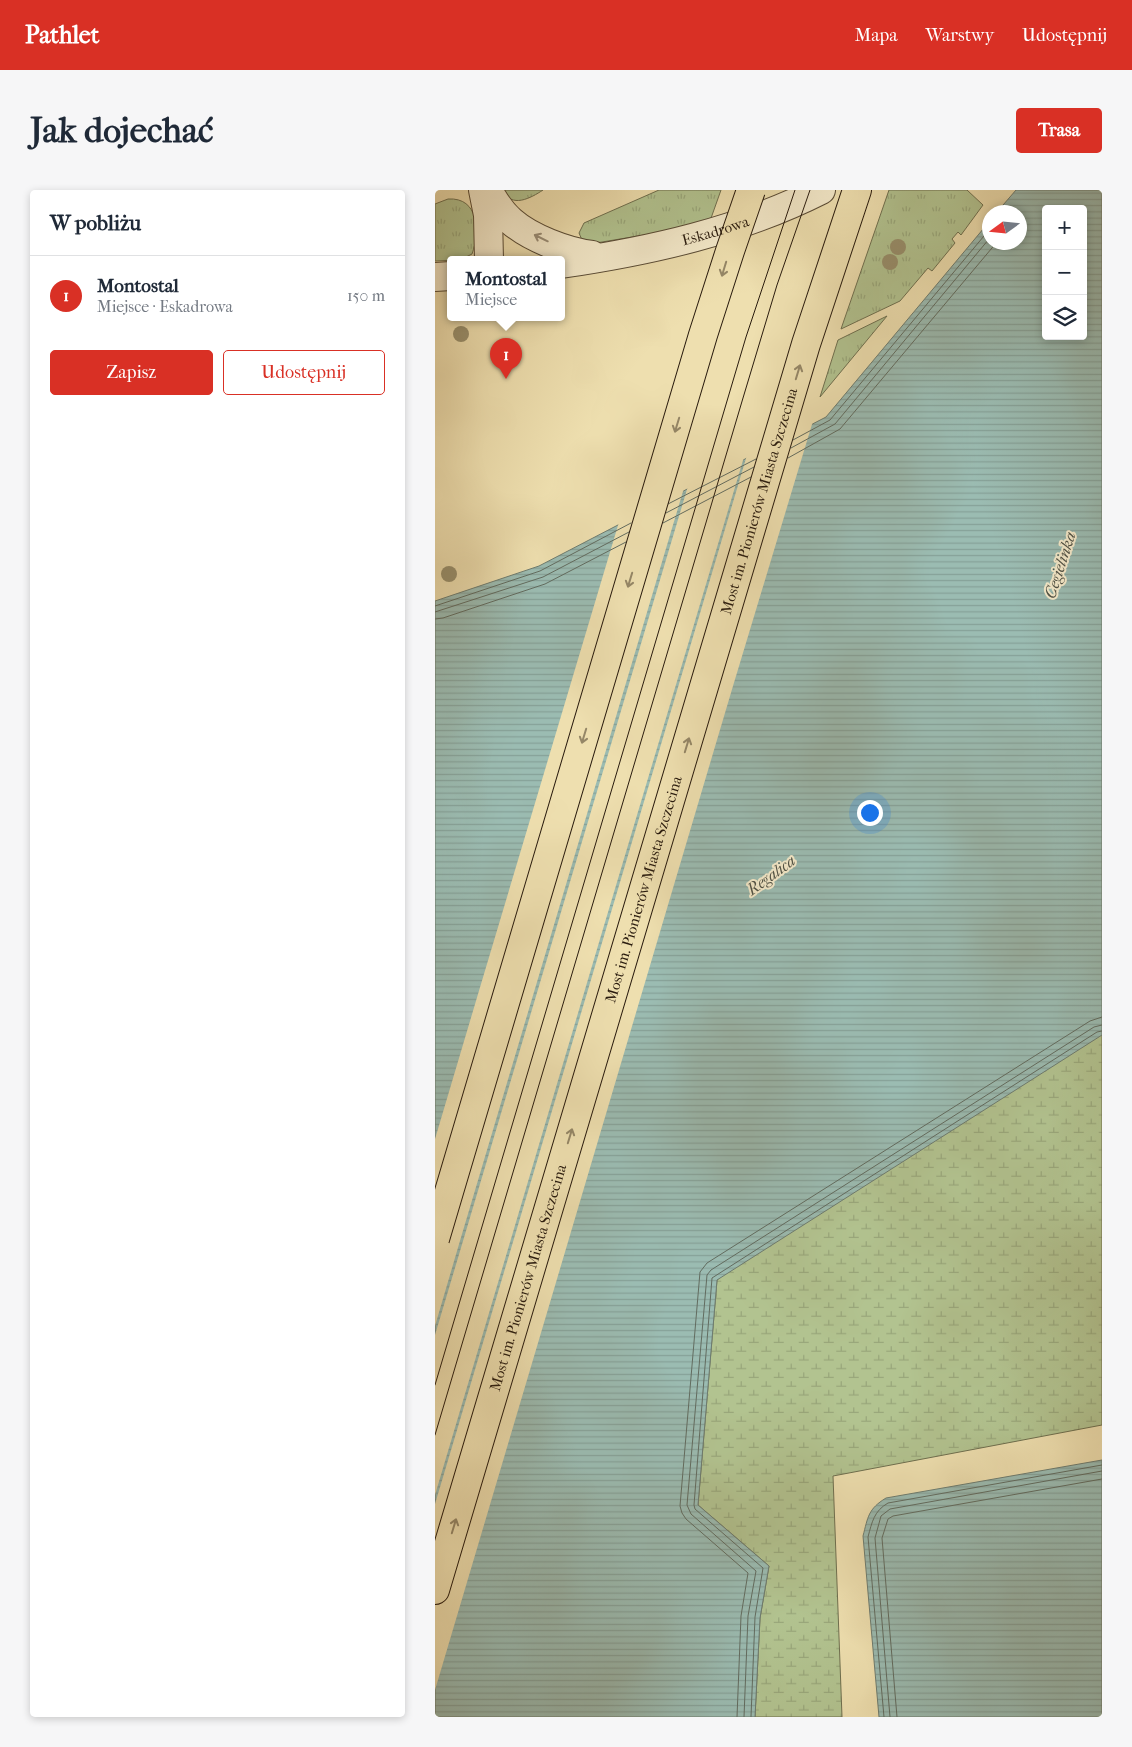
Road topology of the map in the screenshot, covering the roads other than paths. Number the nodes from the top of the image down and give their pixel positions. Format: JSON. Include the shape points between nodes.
{"nodes":[{"id":1,"x":483,"y":190,"type":"edge"},
{"id":2,"x":488,"y":190,"type":"edge"},
{"id":3,"x":751,"y":190,"type":"edge"},
{"id":4,"x":821,"y":190,"type":"edge"},
{"id":5,"x":857,"y":190,"type":"edge"},
{"id":6,"x":489,"y":256,"type":"edge"},
{"id":7,"x":604,"y":256,"type":"junction"},
{"id":8,"x":565,"y":263,"type":"edge"},
{"id":9,"x":435,"y":1239,"type":"edge"},
{"id":10,"x":435,"y":1590,"type":"edge"}],
"edges":[{"from":1,"to":6,"type":"street","via":[[488,215]]},
{"from":7,"to":2,"type":"street","name":"Eskadrowa","one_way":true,"via":[[579,254],[524,230],[501,210]]},
{"from":3,"to":9,"type":"main road","one_way":true,"bridge":true,"via":[[701,344]]},
{"from":4,"to":7,"type":"street","name":"Eskadrowa","via":[[730,227],[672,243]]},
{"from":10,"to":5,"type":"main road","name":"Most im. Pionierów Miasta Szczecina","one_way":true,"via":[[803,353]]},
{"from":7,"to":8,"type":"street","name":"Eskadrowa"}]}
